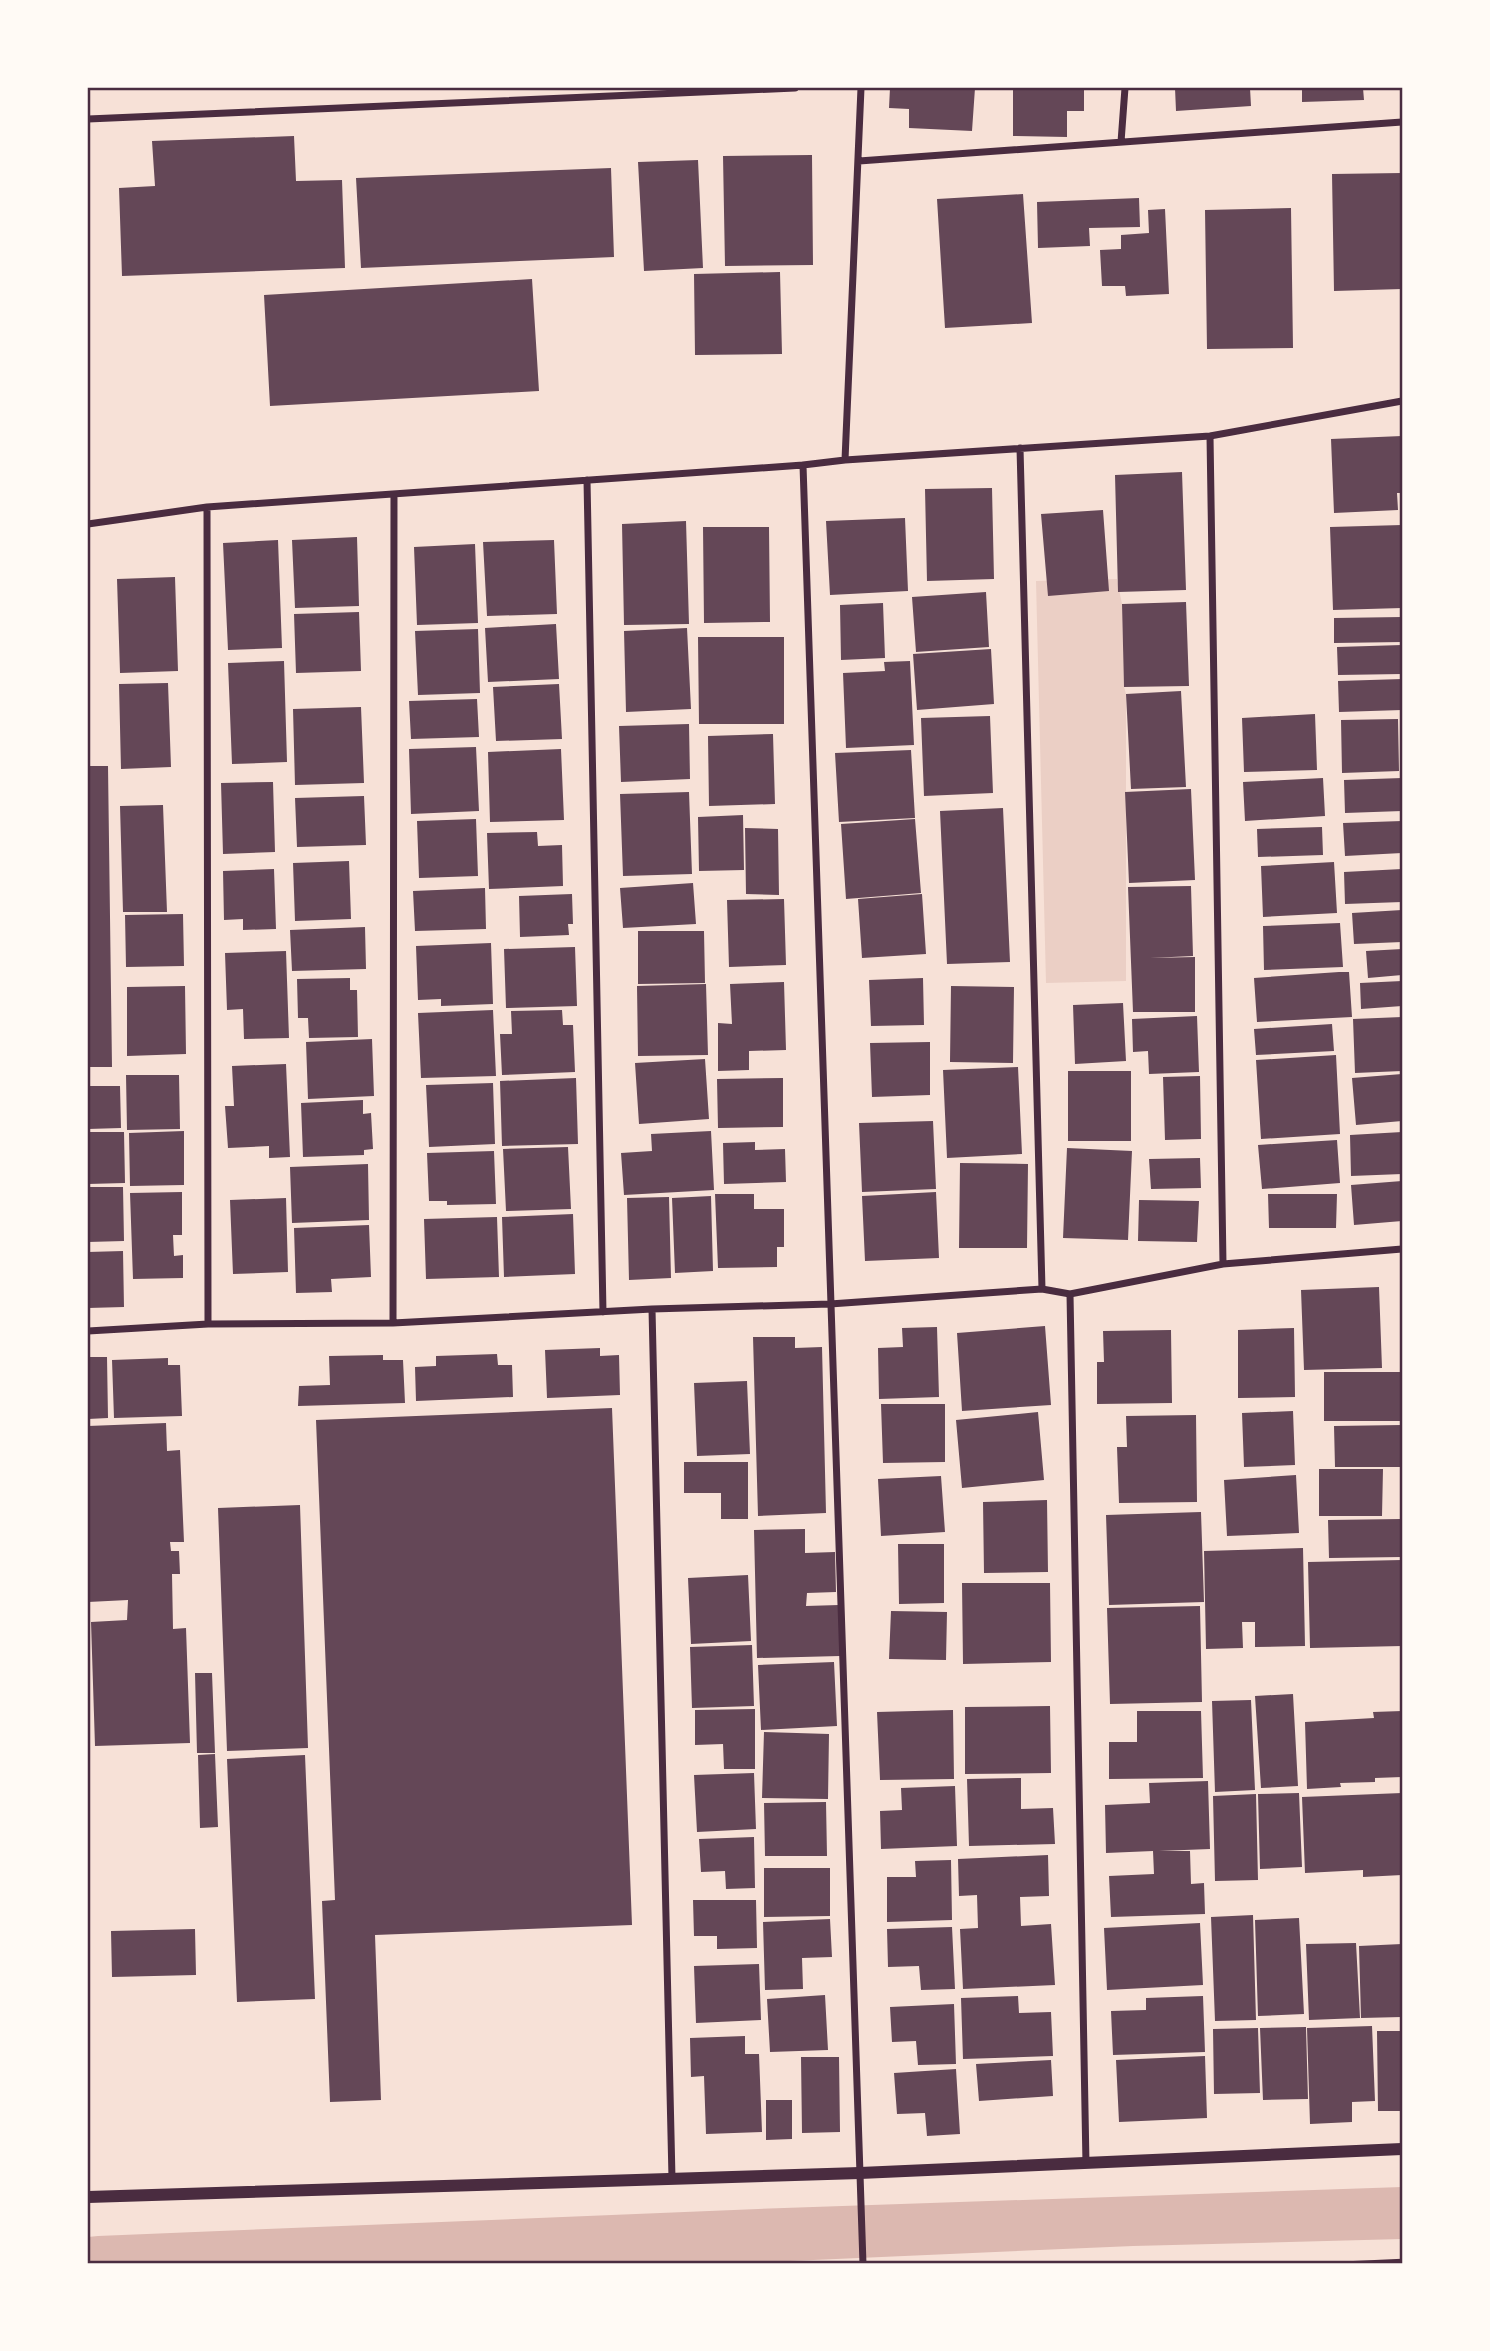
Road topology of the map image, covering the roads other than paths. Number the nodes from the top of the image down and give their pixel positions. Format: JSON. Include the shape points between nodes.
{"nodes":[{"id":1,"x":794,"y":88,"type":"edge"},
{"id":2,"x":861,"y":88,"type":"edge"},
{"id":3,"x":1125,"y":88,"type":"edge"},
{"id":4,"x":88,"y":119,"type":"edge"},
{"id":5,"x":1402,"y":122,"type":"edge"},
{"id":6,"x":1121,"y":142,"type":"junction"},
{"id":7,"x":859,"y":161,"type":"junction"},
{"id":8,"x":1402,"y":401,"type":"edge"},
{"id":9,"x":1210,"y":436,"type":"junction"},
{"id":10,"x":1020,"y":448,"type":"junction"},
{"id":11,"x":845,"y":460,"type":"junction"},
{"id":12,"x":803,"y":465,"type":"junction"},
{"id":13,"x":587,"y":480,"type":"junction"},
{"id":14,"x":394,"y":494,"type":"junction"},
{"id":15,"x":207,"y":507,"type":"junction"},
{"id":16,"x":88,"y":524,"type":"edge"},
{"id":17,"x":1402,"y":1249,"type":"edge"},
{"id":18,"x":1223,"y":1264,"type":"junction"},
{"id":19,"x":1042,"y":1289,"type":"junction"},
{"id":20,"x":1070,"y":1294,"type":"junction"},
{"id":21,"x":830,"y":1304,"type":"junction"},
{"id":22,"x":652,"y":1309,"type":"junction"},
{"id":23,"x":603,"y":1312,"type":"junction"},
{"id":24,"x":393,"y":1323,"type":"junction"},
{"id":25,"x":208,"y":1324,"type":"junction"},
{"id":26,"x":88,"y":1331,"type":"edge"},
{"id":27,"x":1402,"y":2148,"type":"edge"},
{"id":28,"x":1086,"y":2165,"type":"junction"},
{"id":29,"x":860,"y":2173,"type":"junction"},
{"id":30,"x":672,"y":2178,"type":"junction"},
{"id":31,"x":88,"y":2197,"type":"edge"},
{"id":32,"x":863,"y":2263,"type":"edge"}],
"edges":[{"from":1,"to":4,"type":"street"},
{"from":2,"to":7,"type":"street"},
{"from":3,"to":6,"type":"street"},
{"from":5,"to":6,"type":"street"},
{"from":6,"to":7,"type":"street"},
{"from":7,"to":11,"type":"street"},
{"from":8,"to":9,"type":"street"},
{"from":9,"to":10,"type":"street"},
{"from":9,"to":18,"type":"street"},
{"from":10,"to":11,"type":"street"},
{"from":10,"to":19,"type":"street"},
{"from":11,"to":12,"type":"street"},
{"from":12,"to":13,"type":"street"},
{"from":12,"to":21,"type":"street"},
{"from":13,"to":14,"type":"street"},
{"from":13,"to":23,"type":"street"},
{"from":14,"to":15,"type":"street"},
{"from":14,"to":24,"type":"street"},
{"from":15,"to":16,"type":"street"},
{"from":15,"to":25,"type":"street"},
{"from":17,"to":18,"type":"street"},
{"from":18,"to":20,"type":"street"},
{"from":19,"to":20,"type":"street"},
{"from":19,"to":21,"type":"street"},
{"from":20,"to":28,"type":"street"},
{"from":21,"to":22,"type":"street"},
{"from":21,"to":29,"type":"street"},
{"from":22,"to":23,"type":"street"},
{"from":22,"to":30,"type":"street"},
{"from":23,"to":24,"type":"street"},
{"from":24,"to":25,"type":"street"},
{"from":25,"to":26,"type":"street"},
{"from":27,"to":28,"type":"street"},
{"from":28,"to":29,"type":"street"},
{"from":29,"to":30,"type":"street"},
{"from":29,"to":32,"type":"street"},
{"from":30,"to":31,"type":"street"}]}
